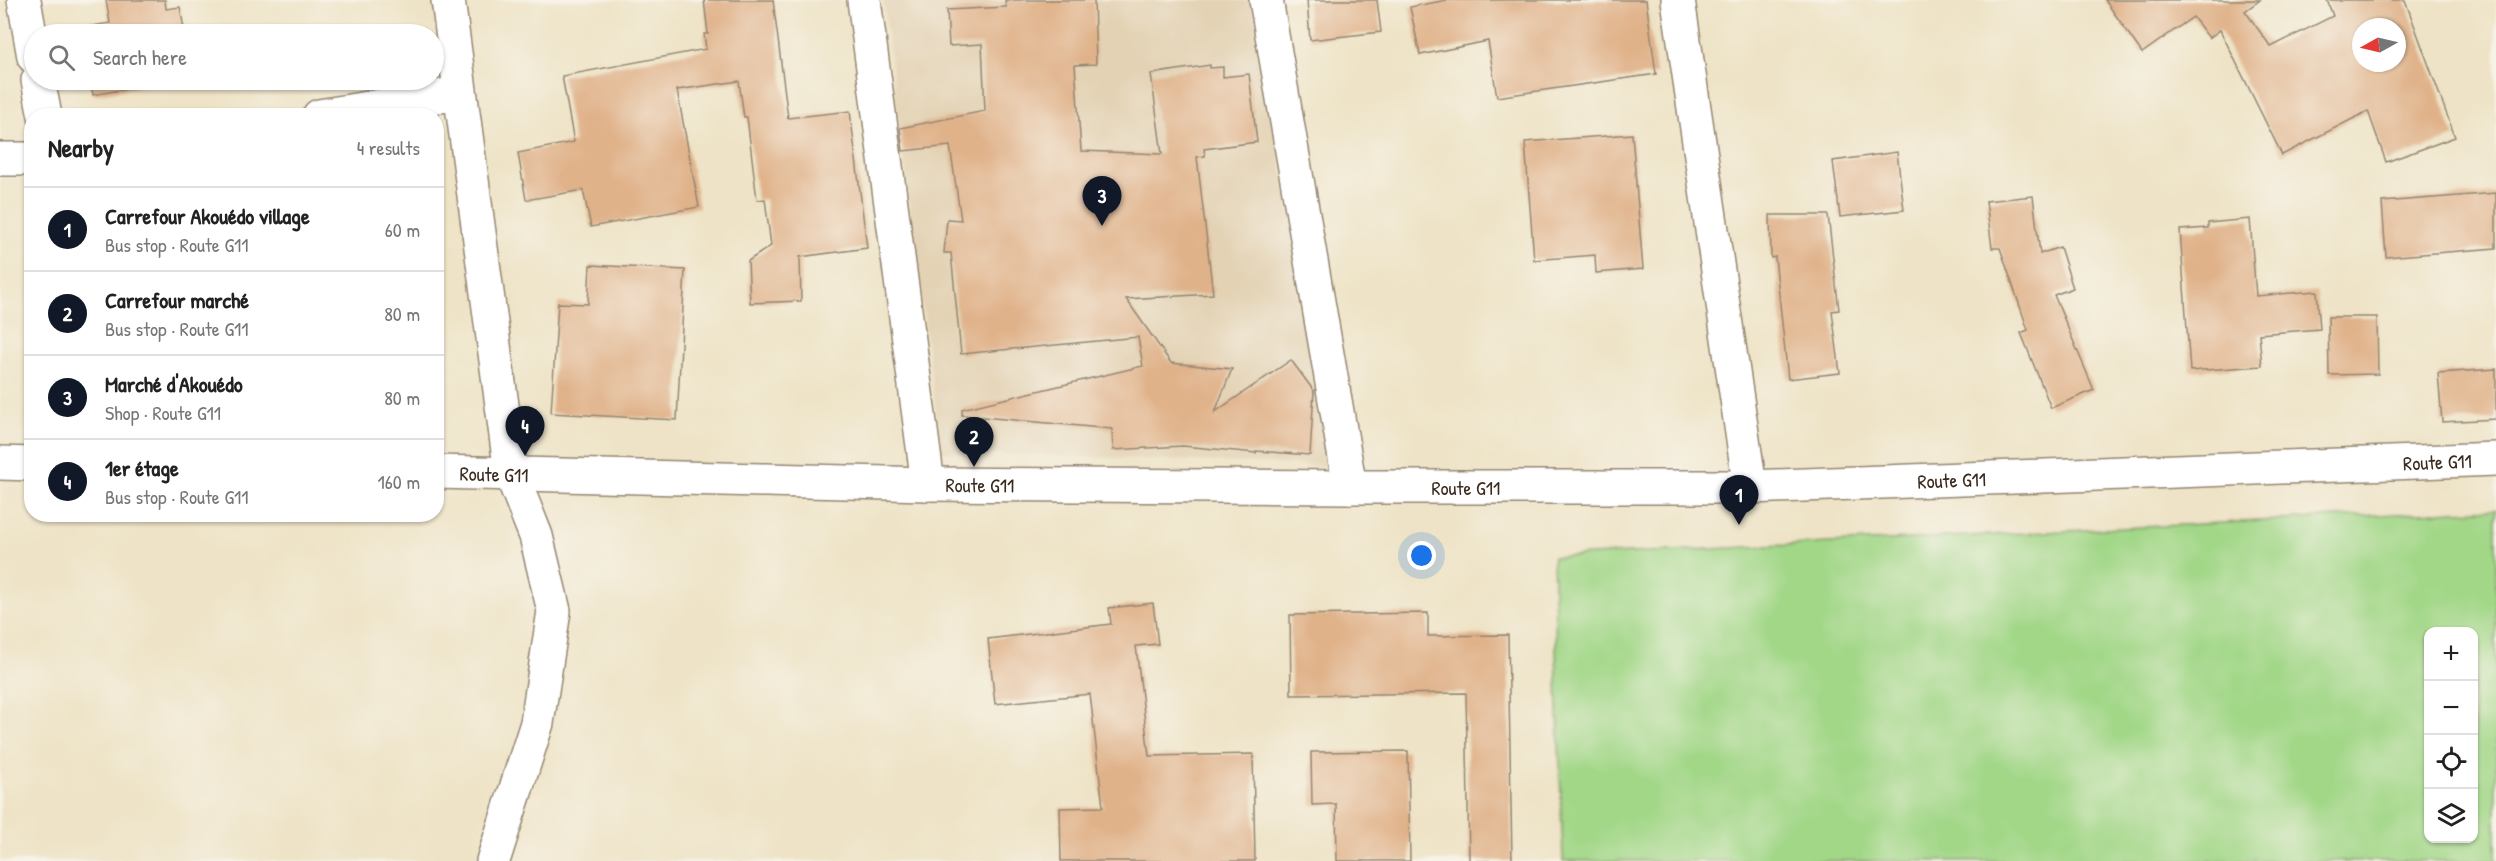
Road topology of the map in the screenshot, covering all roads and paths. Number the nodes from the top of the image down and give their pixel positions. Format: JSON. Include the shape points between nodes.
{"nodes":[{"id":1,"x":24,"y":0,"type":"edge"},
{"id":2,"x":448,"y":0,"type":"edge"},
{"id":3,"x":864,"y":0,"type":"edge"},
{"id":4,"x":1266,"y":0,"type":"edge"},
{"id":5,"x":1678,"y":0,"type":"edge"},
{"id":6,"x":28,"y":24,"type":"edge"},
{"id":7,"x":41,"y":90,"type":"edge"},
{"id":8,"x":459,"y":93,"type":"junction"},
{"id":9,"x":44,"y":108,"type":"edge"},
{"id":10,"x":368,"y":108,"type":"edge"},
{"id":11,"x":0,"y":159,"type":"edge"},
{"id":12,"x":24,"y":159,"type":"edge"},
{"id":13,"x":2496,"y":459,"type":"edge"},
{"id":14,"x":0,"y":463,"type":"edge"},
{"id":15,"x":24,"y":464,"type":"edge"},
{"id":16,"x":444,"y":472,"type":"edge"},
{"id":17,"x":511,"y":473,"type":"junction"},
{"id":18,"x":928,"y":484,"type":"junction"},
{"id":19,"x":1750,"y":487,"type":"junction"},
{"id":20,"x":1350,"y":488,"type":"junction"},
{"id":21,"x":493,"y":861,"type":"edge"}],
"edges":[{"from":1,"to":6,"type":"street"},
{"from":2,"to":8,"type":"street"},
{"from":3,"to":18,"type":"street"},
{"from":4,"to":20,"type":"street"},
{"from":5,"to":19,"type":"street"},
{"from":7,"to":9,"type":"street"},
{"from":8,"to":10,"type":"street"},
{"from":8,"to":17,"type":"street"},
{"from":11,"to":12,"type":"street"},
{"from":13,"to":19,"type":"street","name":"Route G11"},
{"from":14,"to":15,"type":"street"},
{"from":16,"to":17,"type":"street","name":"Route G11"},
{"from":17,"to":18,"type":"street","name":"Route G11"},
{"from":17,"to":21,"type":"street","via":[[536,536],[554,611],[537,723]]},
{"from":18,"to":20,"type":"street","name":"Route G11"},
{"from":19,"to":20,"type":"street","name":"Route G11"}]}
